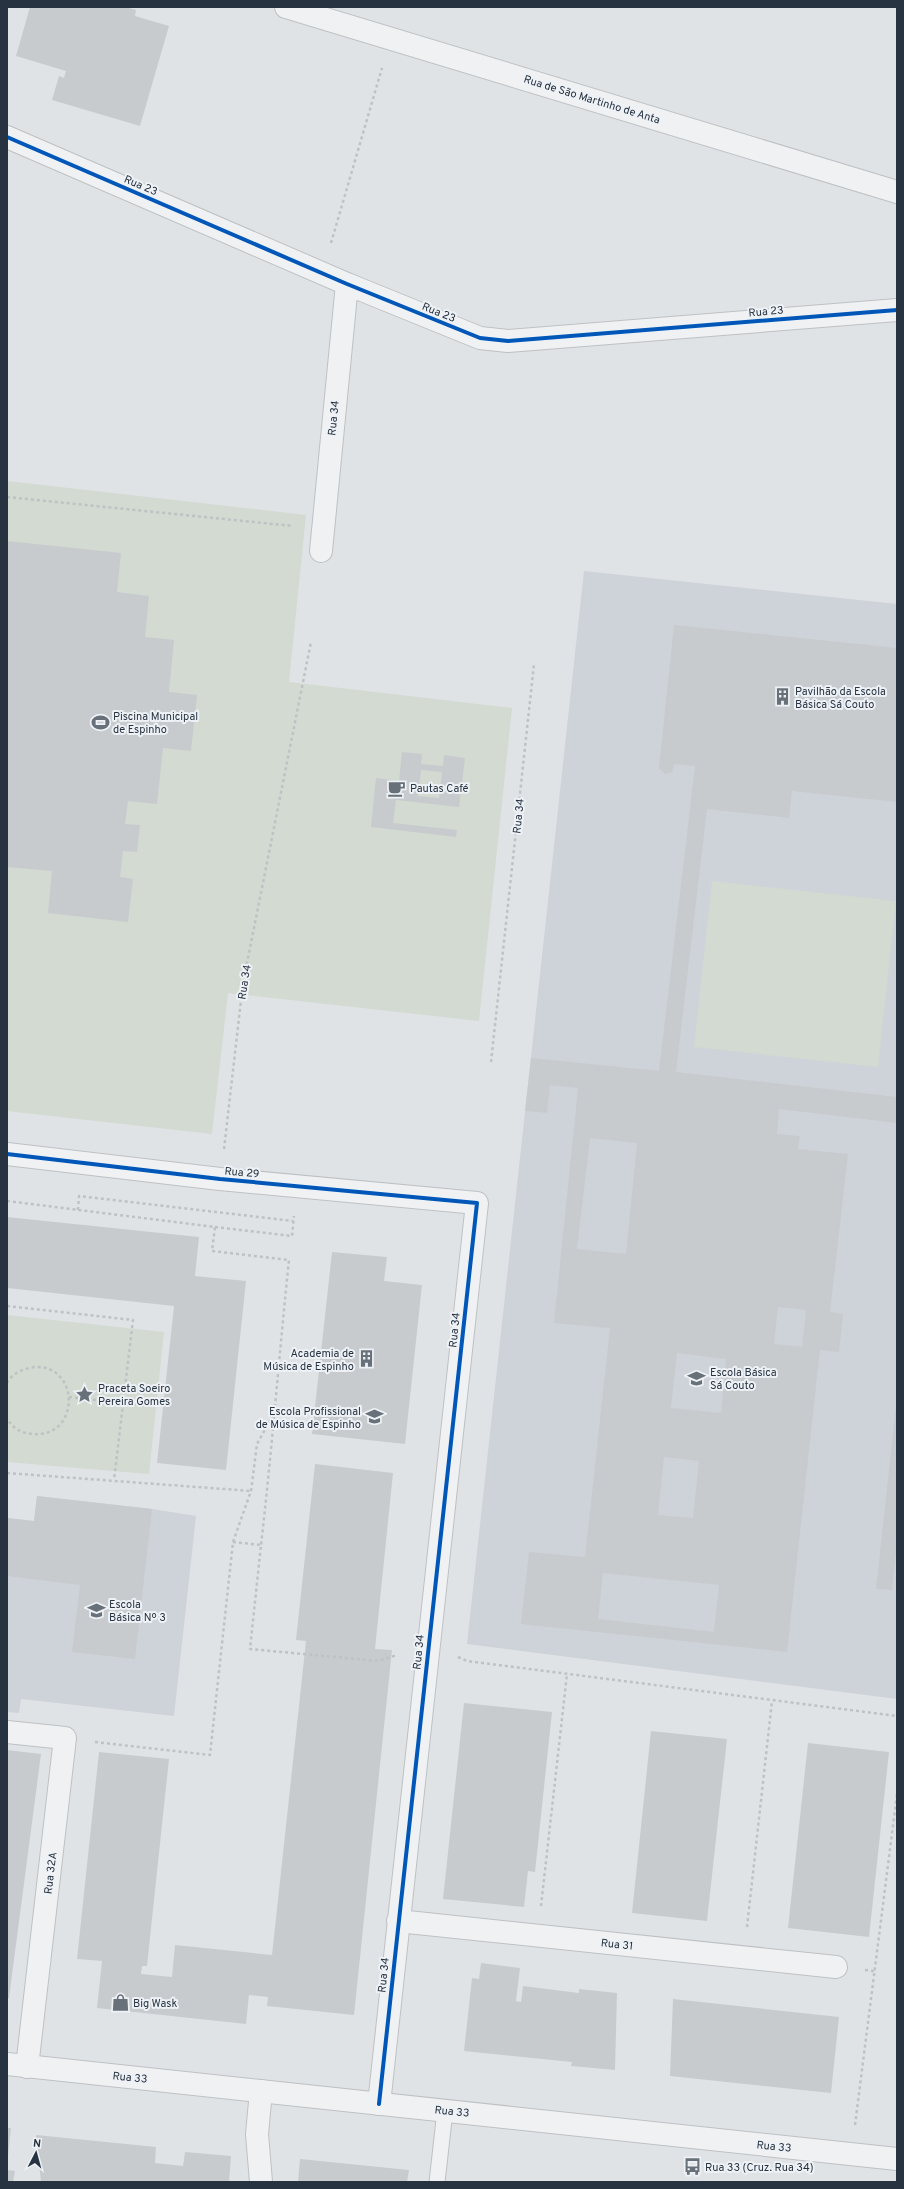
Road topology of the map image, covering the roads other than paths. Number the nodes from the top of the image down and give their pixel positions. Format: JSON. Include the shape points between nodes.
{"nodes":[{"id":1,"x":286,"y":7,"type":"edge"},
{"id":2,"x":7,"y":137,"type":"edge"},
{"id":3,"x":897,"y":192,"type":"edge"},
{"id":4,"x":347,"y":284,"type":"junction"},
{"id":5,"x":897,"y":310,"type":"edge"},
{"id":6,"x":321,"y":551,"type":"dead end"},
{"id":7,"x":7,"y":1154,"type":"edge"},
{"id":8,"x":477,"y":1203,"type":"joint"},
{"id":9,"x":7,"y":1732,"type":"edge"},
{"id":10,"x":398,"y":1921,"type":"junction"},
{"id":11,"x":836,"y":1967,"type":"dead end"},
{"id":12,"x":17,"y":2066,"type":"edge"},
{"id":13,"x":261,"y":2091,"type":"junction"},
{"id":14,"x":379,"y":2104,"type":"junction"},
{"id":15,"x":445,"y":2111,"type":"junction"},
{"id":16,"x":897,"y":2159,"type":"edge"},
{"id":17,"x":261,"y":2182,"type":"edge"},
{"id":18,"x":437,"y":2182,"type":"edge"}],
"edges":[{"from":1,"to":3,"type":"street","name":"Rua de São Martinho de Anta"},
{"from":2,"to":4,"type":"street","name":"Rua 23"},
{"from":4,"to":5,"type":"street","name":"Rua 23","via":[[480,338],[508,341]]},
{"from":4,"to":6,"type":"street","name":"Rua 34"},
{"from":7,"to":8,"type":"street","name":"Rua 29","via":[[220,1179]]},
{"from":8,"to":10,"type":"street","name":"Rua 34"},
{"from":9,"to":12,"type":"street","name":"Rua 32A","via":[[65,1738]]},
{"from":10,"to":11,"type":"street","name":"Rua 31"},
{"from":10,"to":14,"type":"street","name":"Rua 34"},
{"from":12,"to":13,"type":"street","name":"Rua 33"},
{"from":13,"to":14,"type":"street","name":"Rua 33"},
{"from":13,"to":17,"type":"street","via":[[257,2134]]},
{"from":14,"to":15,"type":"street","name":"Rua 33"},
{"from":15,"to":16,"type":"street","name":"Rua 33"},
{"from":15,"to":18,"type":"lane"}]}
